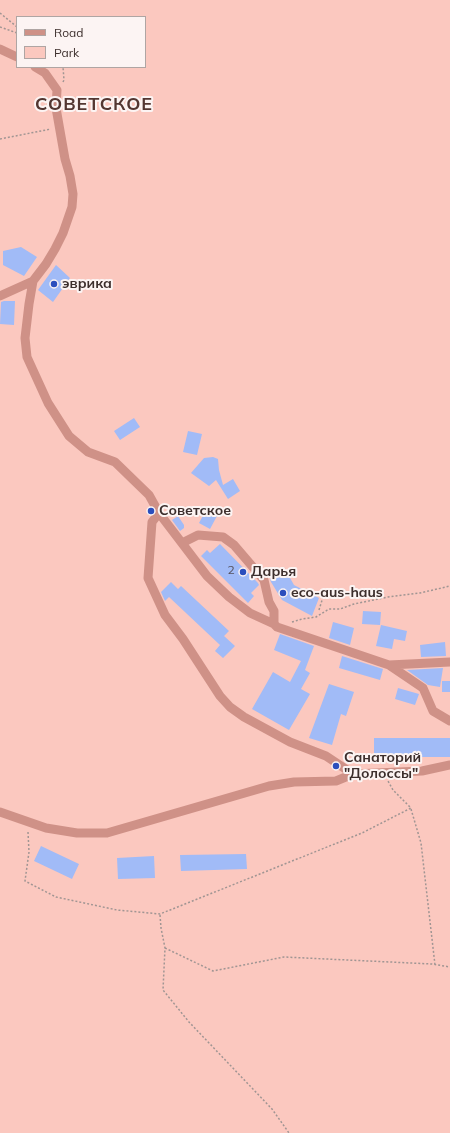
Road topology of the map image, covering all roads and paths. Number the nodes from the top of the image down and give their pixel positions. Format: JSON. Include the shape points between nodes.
{"nodes":[{"id":1,"x":0,"y":13,"type":"edge"},
{"id":2,"x":16,"y":26,"type":"edge"},
{"id":3,"x":0,"y":27,"type":"edge"},
{"id":4,"x":16,"y":33,"type":"edge"},
{"id":5,"x":0,"y":49,"type":"edge"},
{"id":6,"x":16,"y":57,"type":"edge"},
{"id":7,"x":37,"y":68,"type":"edge"},
{"id":8,"x":63,"y":68,"type":"edge"},
{"id":9,"x":58,"y":90,"type":"junction"},
{"id":10,"x":59,"y":128,"type":"junction"},
{"id":11,"x":0,"y":139,"type":"edge"},
{"id":12,"x":33,"y":281,"type":"junction"},
{"id":13,"x":0,"y":296,"type":"edge"},
{"id":14,"x":159,"y":513,"type":"junction"},
{"id":15,"x":182,"y":543,"type":"junction"},
{"id":16,"x":286,"y":568,"type":"dead end"},
{"id":17,"x":264,"y":580,"type":"junction"},
{"id":18,"x":450,"y":586,"type":"edge"},
{"id":19,"x":323,"y":597,"type":"dead end"},
{"id":20,"x":319,"y":610,"type":"dead end"},
{"id":21,"x":276,"y":625,"type":"junction"},
{"id":22,"x":450,"y":662,"type":"edge"},
{"id":23,"x":389,"y":665,"type":"junction"},
{"id":24,"x":450,"y":721,"type":"edge"},
{"id":25,"x":450,"y":765,"type":"edge"},
{"id":26,"x":383,"y":772,"type":"junction"},
{"id":27,"x":353,"y":774,"type":"junction"},
{"id":28,"x":411,"y":808,"type":"junction"},
{"id":29,"x":0,"y":812,"type":"edge"},
{"id":30,"x":28,"y":822,"type":"junction"},
{"id":31,"x":160,"y":914,"type":"junction"},
{"id":32,"x":165,"y":948,"type":"junction"},
{"id":33,"x":435,"y":965,"type":"junction"},
{"id":34,"x":450,"y":967,"type":"edge"},
{"id":35,"x":289,"y":1133,"type":"edge"}],
"edges":[{"from":1,"to":2,"type":"path"},
{"from":3,"to":4,"type":"path"},
{"from":5,"to":6,"type":"street"},
{"from":7,"to":9,"type":"street","via":[[45,73]]},
{"from":8,"to":9,"type":"path","via":[[64,80]]},
{"from":9,"to":10,"type":"street","via":[[56,108]]},
{"from":10,"to":11,"type":"path"},
{"from":10,"to":12,"type":"street","via":[[73,194],[72,207],[55,249]]},
{"from":12,"to":13,"type":"street"},
{"from":12,"to":14,"type":"street","via":[[26,338],[27,357],[48,403],[69,436],[88,452],[115,462],[149,496]]},
{"from":14,"to":15,"type":"street"},
{"from":14,"to":27,"type":"street","via":[[152,522],[148,578],[165,615],[220,696],[244,717],[290,742],[326,756]]},
{"from":15,"to":17,"type":"street","via":[[198,535],[223,537],[234,545]]},
{"from":15,"to":21,"type":"street","via":[[207,576],[229,597],[250,613]]},
{"from":16,"to":17,"type":"path"},
{"from":17,"to":21,"type":"street"},
{"from":18,"to":21,"type":"path","via":[[354,604],[340,609],[329,609],[316,617]]},
{"from":19,"to":20,"type":"path"},
{"from":21,"to":23,"type":"street"},
{"from":22,"to":23,"type":"street"},
{"from":23,"to":24,"type":"street","via":[[423,688],[434,711]]},
{"from":25,"to":26,"type":"street","via":[[422,771]]},
{"from":26,"to":27,"type":"street"},
{"from":26,"to":28,"type":"path","via":[[393,790]]},
{"from":27,"to":30,"type":"street","via":[[336,781],[294,782],[269,786],[107,833],[77,833]]},
{"from":28,"to":31,"type":"path","via":[[362,833]]},
{"from":28,"to":33,"type":"path","via":[[421,843]]},
{"from":29,"to":30,"type":"street"},
{"from":30,"to":31,"type":"path","via":[[29,852],[26,881],[56,897],[117,910]]},
{"from":31,"to":32,"type":"path"},
{"from":32,"to":33,"type":"path","via":[[213,971],[284,957]]},
{"from":32,"to":35,"type":"path","via":[[163,990],[189,1022],[272,1109]]},
{"from":33,"to":34,"type":"path"}]}
